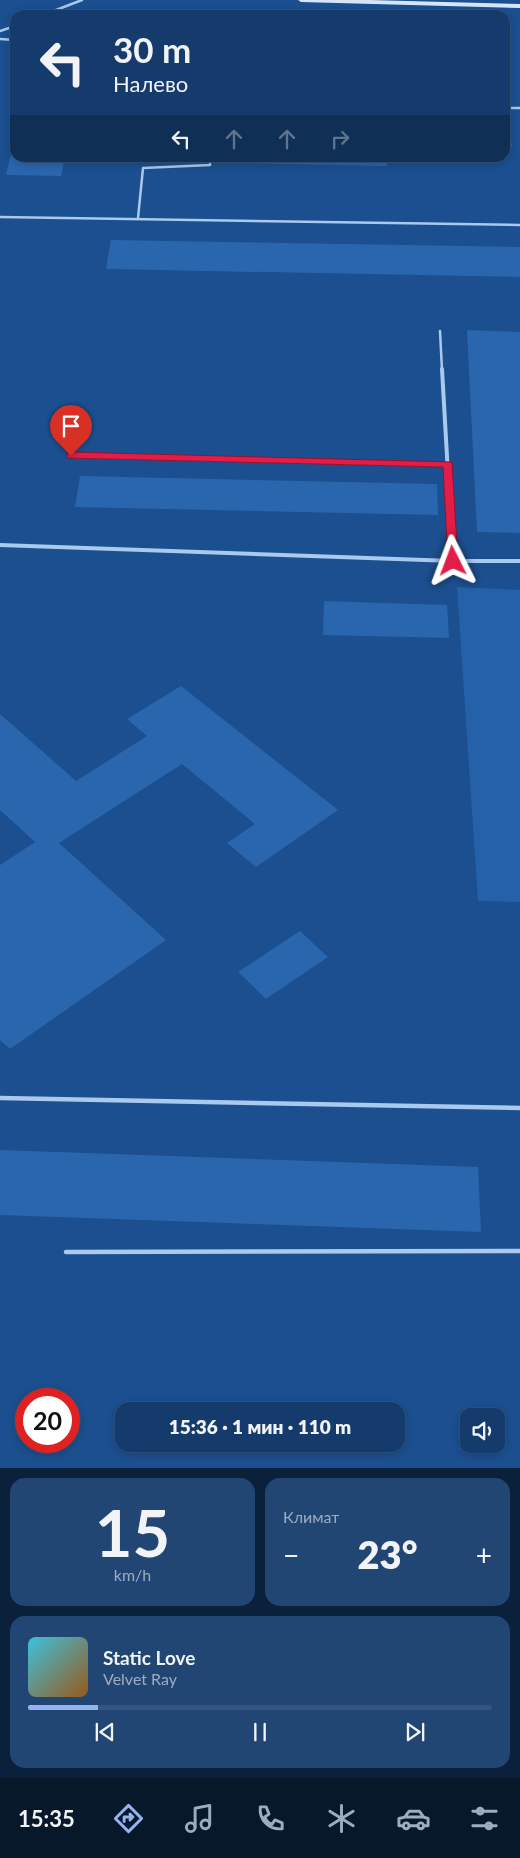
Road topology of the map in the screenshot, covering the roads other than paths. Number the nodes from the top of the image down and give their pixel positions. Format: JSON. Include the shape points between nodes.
{"nodes":[{"id":1,"x":82,"y":0,"type":"edge"},
{"id":2,"x":301,"y":0,"type":"edge"},
{"id":3,"x":329,"y":0,"type":"edge"},
{"id":4,"x":520,"y":6,"type":"edge"},
{"id":5,"x":56,"y":10,"type":"edge"},
{"id":6,"x":210,"y":162,"type":"edge"},
{"id":7,"x":0,"y":217,"type":"edge"},
{"id":8,"x":138,"y":218,"type":"junction"},
{"id":9,"x":520,"y":225,"type":"edge"},
{"id":10,"x":440,"y":331,"type":"dead end"},
{"id":11,"x":71,"y":456,"type":"dead end"},
{"id":12,"x":448,"y":464,"type":"junction"},
{"id":13,"x":0,"y":545,"type":"edge"},
{"id":14,"x":453,"y":561,"type":"junction"},
{"id":15,"x":520,"y":561,"type":"edge"},
{"id":16,"x":0,"y":1098,"type":"edge"},
{"id":17,"x":520,"y":1108,"type":"edge"},
{"id":18,"x":66,"y":1252,"type":"dead end"},
{"id":19,"x":520,"y":1252,"type":"edge"}],
"edges":[{"from":1,"to":5,"type":"lane"},
{"from":2,"to":3,"type":"main road"},
{"from":3,"to":4,"type":"main road"},
{"from":6,"to":8,"type":"lane","via":[[210,165],[143,168]]},
{"from":7,"to":8,"type":"lane"},
{"from":8,"to":9,"type":"lane"},
{"from":10,"to":12,"type":"lane"},
{"from":11,"to":12,"type":"lane"},
{"from":12,"to":14,"type":"lane"},
{"from":13,"to":14,"type":"lane"},
{"from":14,"to":15,"type":"lane"},
{"from":16,"to":17,"type":"lane"},
{"from":18,"to":19,"type":"lane"}]}
